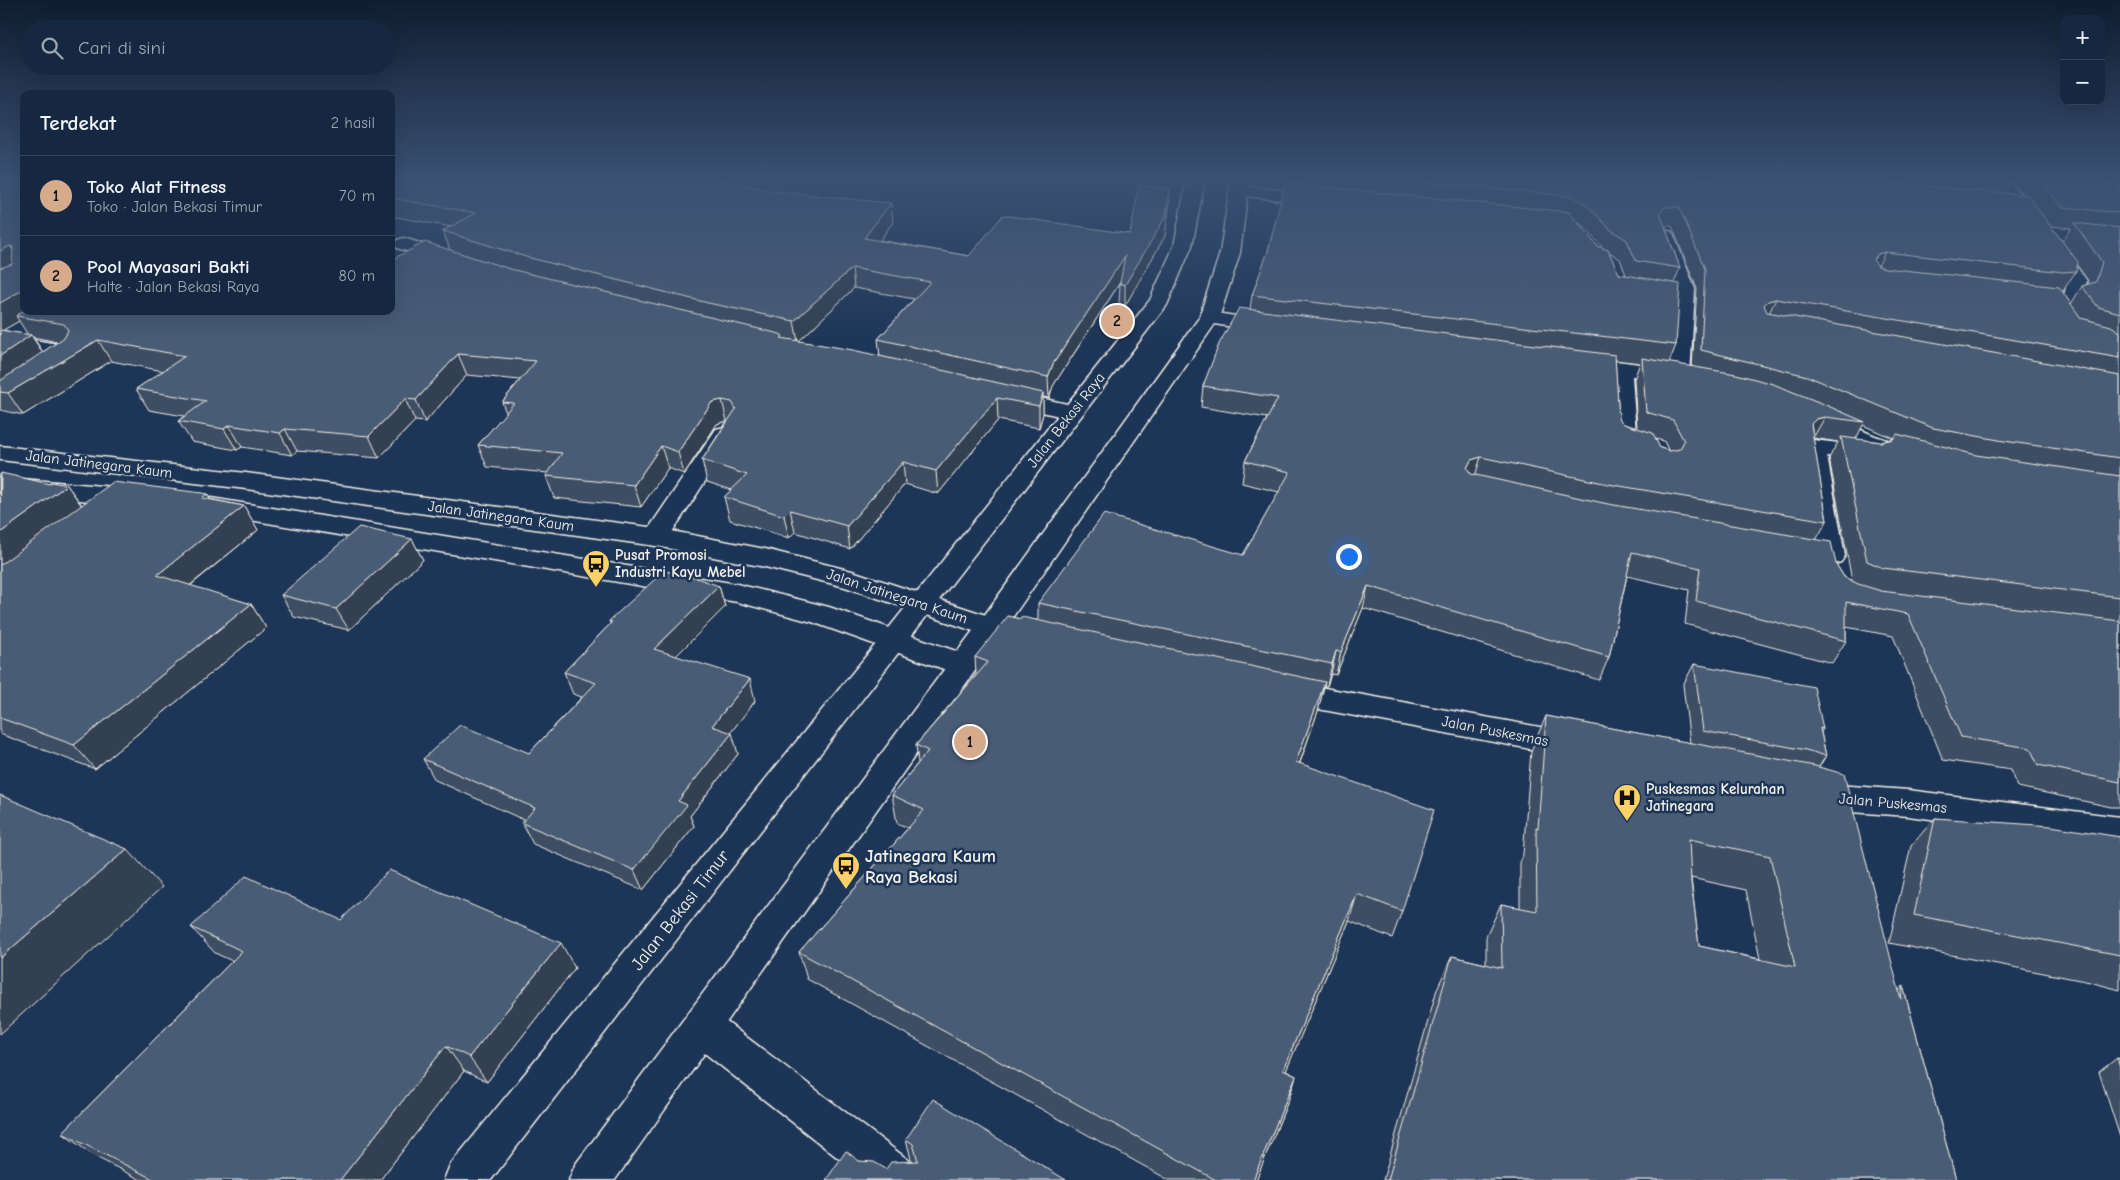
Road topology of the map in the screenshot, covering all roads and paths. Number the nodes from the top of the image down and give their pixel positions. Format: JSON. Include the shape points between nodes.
{"nodes":[{"id":1,"x":1185,"y":234,"type":"edge"},
{"id":2,"x":1233,"y":234,"type":"edge"},
{"id":3,"x":1665,"y":234,"type":"edge"},
{"id":4,"x":2054,"y":234,"type":"edge"},
{"id":5,"x":404,"y":244,"type":"dead end"},
{"id":6,"x":469,"y":265,"type":"edge"},
{"id":7,"x":1621,"y":289,"type":"edge"},
{"id":8,"x":2011,"y":295,"type":"edge"},
{"id":9,"x":1685,"y":298,"type":"junction"},
{"id":10,"x":1209,"y":318,"type":"junction"},
{"id":11,"x":29,"y":326,"type":"edge"},
{"id":12,"x":1294,"y":330,"type":"edge"},
{"id":13,"x":3,"y":341,"type":"edge"},
{"id":14,"x":1561,"y":360,"type":"edge"},
{"id":15,"x":1620,"y":367,"type":"junction"},
{"id":16,"x":991,"y":393,"type":"edge"},
{"id":17,"x":0,"y":400,"type":"edge"},
{"id":18,"x":1803,"y":410,"type":"edge"},
{"id":19,"x":1072,"y":412,"type":"junction"},
{"id":20,"x":727,"y":430,"type":"edge"},
{"id":21,"x":1867,"y":441,"type":"junction"},
{"id":22,"x":0,"y":454,"type":"edge"},
{"id":23,"x":1659,"y":457,"type":"edge"},
{"id":24,"x":1920,"y":458,"type":"edge"},
{"id":25,"x":246,"y":481,"type":"junction"},
{"id":26,"x":0,"y":485,"type":"edge"},
{"id":27,"x":123,"y":495,"type":"junction"},
{"id":28,"x":161,"y":500,"type":"edge"},
{"id":29,"x":190,"y":503,"type":"edge"},
{"id":30,"x":218,"y":507,"type":"junction"},
{"id":31,"x":92,"y":518,"type":"edge"},
{"id":32,"x":656,"y":537,"type":"junction"},
{"id":33,"x":1803,"y":551,"type":"edge"},
{"id":34,"x":923,"y":603,"type":"junction"},
{"id":35,"x":1005,"y":630,"type":"junction"},
{"id":36,"x":895,"y":640,"type":"junction"},
{"id":37,"x":963,"y":665,"type":"junction"},
{"id":38,"x":1258,"y":686,"type":"edge"},
{"id":39,"x":1602,"y":751,"type":"edge"},
{"id":40,"x":1782,"y":784,"type":"edge"},
{"id":41,"x":2120,"y":831,"type":"edge"},
{"id":42,"x":702,"y":1027,"type":"junction"},
{"id":43,"x":465,"y":1180,"type":"edge"},
{"id":44,"x":590,"y":1180,"type":"edge"},
{"id":45,"x":900,"y":1180,"type":"edge"}],
"edges":[{"from":1,"to":19,"type":"street","name":"Jalan Bekasi Raya","via":[[1160,301]]},
{"from":2,"to":10,"type":"street"},
{"from":3,"to":9,"type":"street","via":[[1683,282]]},
{"from":4,"to":8,"type":"street","via":[[2077,281],[2074,298],[2059,308]]},
{"from":5,"to":6,"type":"street"},
{"from":7,"to":9,"type":"street"},
{"from":9,"to":15,"type":"street","via":[[1688,378]]},
{"from":10,"to":12,"type":"street"},
{"from":10,"to":35,"type":"street"},
{"from":11,"to":13,"type":"street"},
{"from":13,"to":17,"type":"street","via":[[69,352]]},
{"from":14,"to":15,"type":"street"},
{"from":15,"to":23,"type":"street","via":[[1624,439],[1655,448]]},
{"from":16,"to":19,"type":"street"},
{"from":18,"to":21,"type":"street"},
{"from":19,"to":34,"type":"street","name":"Jalan Bekasi Raya"},
{"from":20,"to":32,"type":"street"},
{"from":21,"to":24,"type":"street"},
{"from":21,"to":33,"type":"street","via":[[1871,454],[1868,455],[1813,447],[1834,569]]},
{"from":22,"to":25,"type":"street","name":"Jalan Jatinegara Kaum"},
{"from":25,"to":30,"type":"street"},
{"from":25,"to":32,"type":"street","name":"Jalan Jatinegara Kaum"},
{"from":26,"to":27,"type":"street","name":"Jalan Jatinegara Kaum"},
{"from":27,"to":28,"type":"street","name":"Jalan Jatinegara Kaum"},
{"from":27,"to":31,"type":"street"},
{"from":29,"to":30,"type":"street"},
{"from":30,"to":36,"type":"street","via":[[737,593],[819,614]]},
{"from":32,"to":34,"type":"street","name":"Jalan Jatinegara Kaum","via":[[765,558],[852,580]]},
{"from":34,"to":35,"type":"street","name":"Jalan Jatinegara Kaum"},
{"from":34,"to":36,"type":"street","name":"Jalan Bekasi Raya"},
{"from":35,"to":37,"type":"street"},
{"from":36,"to":37,"type":"street"},
{"from":36,"to":43,"type":"street","name":"Jalan Bekasi Timur"},
{"from":37,"to":42,"type":"street"},
{"from":38,"to":39,"type":"street","name":"Jalan Puskesmas"},
{"from":40,"to":41,"type":"street","name":"Jalan Puskesmas","via":[[1835,799],[1880,800]]},
{"from":42,"to":44,"type":"street"},
{"from":42,"to":45,"type":"street"}]}
